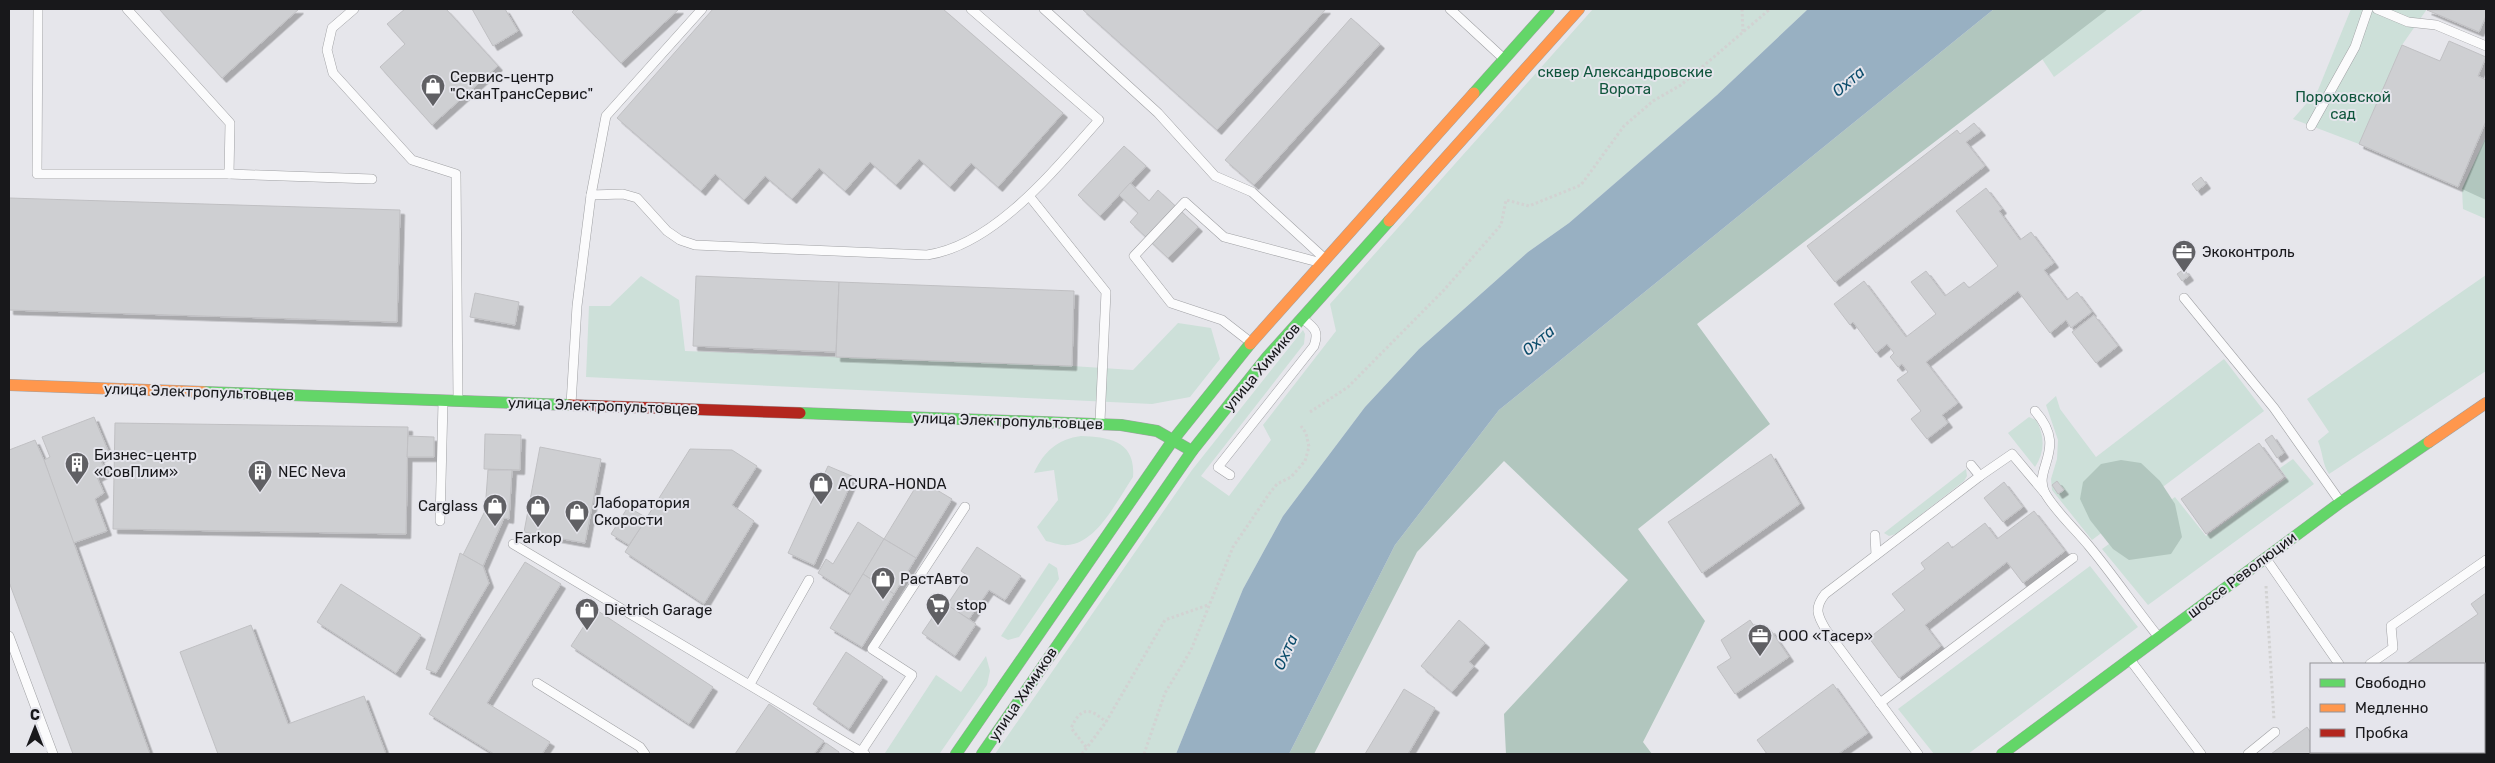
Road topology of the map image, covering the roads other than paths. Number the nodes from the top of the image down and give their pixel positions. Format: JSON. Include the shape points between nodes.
{"nodes":[{"id":1,"x":38,"y":9,"type":"edge"},
{"id":2,"x":127,"y":9,"type":"edge"},
{"id":3,"x":354,"y":9,"type":"edge"},
{"id":4,"x":702,"y":9,"type":"edge"},
{"id":5,"x":971,"y":9,"type":"edge"},
{"id":6,"x":1044,"y":9,"type":"edge"},
{"id":7,"x":1450,"y":9,"type":"edge"},
{"id":8,"x":1549,"y":9,"type":"edge"},
{"id":9,"x":1579,"y":9,"type":"edge"},
{"id":10,"x":2368,"y":9,"type":"edge"},
{"id":11,"x":2377,"y":9,"type":"edge"},
{"id":12,"x":2486,"y":46,"type":"edge"},
{"id":13,"x":1512,"y":66,"type":"junction"},
{"id":14,"x":2311,"y":126,"type":"dead end"},
{"id":15,"x":229,"y":174,"type":"junction"},
{"id":16,"x":372,"y":179,"type":"dead end"},
{"id":17,"x":591,"y":195,"type":"junction"},
{"id":18,"x":1030,"y":197,"type":"junction"},
{"id":19,"x":1331,"y":266,"type":"junction"},
{"id":20,"x":2184,"y":298,"type":"dead end"},
{"id":21,"x":1302,"y":319,"type":"junction"},
{"id":22,"x":1251,"y":343,"type":"junction"},
{"id":23,"x":9,"y":385,"type":"edge"},
{"id":24,"x":443,"y":400,"type":"junction"},
{"id":25,"x":458,"y":401,"type":"junction"},
{"id":26,"x":2486,"y":403,"type":"edge"},
{"id":27,"x":571,"y":405,"type":"junction"},
{"id":28,"x":2036,"y":411,"type":"dead end"},
{"id":29,"x":1100,"y":424,"type":"junction"},
{"id":30,"x":1173,"y":440,"type":"junction"},
{"id":31,"x":1192,"y":451,"type":"junction"},
{"id":32,"x":1971,"y":465,"type":"dead end"},
{"id":33,"x":1230,"y":475,"type":"dead end"},
{"id":34,"x":1980,"y":476,"type":"junction"},
{"id":35,"x":2044,"y":492,"type":"junction"},
{"id":36,"x":2341,"y":502,"type":"junction"},
{"id":37,"x":965,"y":507,"type":"dead end"},
{"id":38,"x":440,"y":522,"type":"dead end"},
{"id":39,"x":1875,"y":535,"type":"dead end"},
{"id":40,"x":513,"y":544,"type":"dead end"},
{"id":41,"x":1876,"y":555,"type":"junction"},
{"id":42,"x":2073,"y":558,"type":"dead end"},
{"id":43,"x":2266,"y":558,"type":"junction"},
{"id":44,"x":2486,"y":560,"type":"edge"},
{"id":45,"x":809,"y":580,"type":"dead end"},
{"id":46,"x":9,"y":636,"type":"edge"},
{"id":47,"x":2159,"y":637,"type":"junction"},
{"id":48,"x":2130,"y":658,"type":"junction"},
{"id":49,"x":2338,"y":663,"type":"edge"},
{"id":50,"x":2371,"y":663,"type":"edge"},
{"id":51,"x":536,"y":683,"type":"dead end"},
{"id":52,"x":750,"y":684,"type":"junction"},
{"id":53,"x":1880,"y":703,"type":"junction"},
{"id":54,"x":2275,"y":732,"type":"road end"},
{"id":55,"x":863,"y":753,"type":"edge"},
{"id":56,"x":53,"y":754,"type":"edge"},
{"id":57,"x":645,"y":754,"type":"edge"},
{"id":58,"x":956,"y":754,"type":"edge"},
{"id":59,"x":982,"y":754,"type":"edge"},
{"id":60,"x":1918,"y":754,"type":"edge"},
{"id":61,"x":2002,"y":754,"type":"edge"},
{"id":62,"x":2202,"y":754,"type":"edge"},
{"id":63,"x":2248,"y":754,"type":"edge"}],
"edges":[{"from":1,"to":15,"type":"lane","via":[[37,174]]},
{"from":2,"to":15,"type":"lane","via":[[230,123]]},
{"from":3,"to":25,"type":"lane","via":[[332,28],[327,50],[333,72],[412,160],[456,174]]},
{"from":4,"to":17,"type":"lane","via":[[606,116]]},
{"from":5,"to":18,"type":"lane","via":[[1099,120]]},
{"from":6,"to":19,"type":"lane","via":[[1158,113],[1215,176],[1252,192]]},
{"from":7,"to":13,"type":"lane"},
{"from":8,"to":13,"type":"street","name":"улица Химиков"},
{"from":9,"to":13,"type":"street","name":"улица Химиков"},
{"from":10,"to":14,"type":"lane","via":[[2355,47]]},
{"from":11,"to":12,"type":"lane","via":[[2408,22],[2436,25]]},
{"from":13,"to":19,"type":"street","name":"улица Химиков"},
{"from":13,"to":19,"type":"street","name":"улица Химиков"},
{"from":15,"to":16,"type":"lane"},
{"from":17,"to":18,"type":"lane","via":[[623,194],[637,198],[666,231],[695,245],[926,255],[963,245]]},
{"from":17,"to":27,"type":"lane","via":[[577,306]]},
{"from":18,"to":29,"type":"lane","via":[[1106,292]]},
{"from":19,"to":21,"type":"street","name":"улица Химиков"},
{"from":19,"to":22,"type":"street","name":"улица Химиков"},
{"from":19,"to":22,"type":"lane","via":[[1224,237],[1185,202],[1134,256],[1171,303],[1222,320]]},
{"from":20,"to":36,"type":"lane","via":[[2274,408]]},
{"from":21,"to":31,"type":"street","name":"улица Химиков","via":[[1267,357]]},
{"from":21,"to":33,"type":"lane","via":[[1315,328],[1314,346],[1218,467]]},
{"from":22,"to":30,"type":"street","name":"улица Химиков"},
{"from":23,"to":24,"type":"street","name":"улица Электропультовцев"},
{"from":24,"to":25,"type":"street","name":"улица Электропультовцев"},
{"from":24,"to":38,"type":"lane"},
{"from":25,"to":27,"type":"street","name":"улица Электропультовцев"},
{"from":26,"to":36,"type":"street","name":"шоссе Революции"},
{"from":27,"to":29,"type":"street","name":"улица Электропультовцев"},
{"from":28,"to":35,"type":"lane","via":[[2050,434]]},
{"from":29,"to":30,"type":"street","name":"улица Электропультовцев","via":[[1137,426]]},
{"from":30,"to":31,"type":"street","name":"улица Электропультовцев"},
{"from":30,"to":58,"type":"street","name":"улица Химиков"},
{"from":31,"to":59,"type":"street","name":"улица Химиков"},
{"from":32,"to":34,"type":"lane"},
{"from":34,"to":35,"type":"lane","via":[[2012,454]]},
{"from":34,"to":41,"type":"lane"},
{"from":35,"to":47,"type":"lane"},
{"from":36,"to":43,"type":"street","name":"шоссе Революции"},
{"from":37,"to":55,"type":"lane","via":[[872,650],[912,675]]},
{"from":39,"to":41,"type":"lane"},
{"from":40,"to":52,"type":"lane"},
{"from":41,"to":53,"type":"lane","via":[[1825,594],[1816,613]]},
{"from":42,"to":53,"type":"lane"},
{"from":43,"to":47,"type":"street","name":"шоссе Революции"},
{"from":43,"to":49,"type":"lane"},
{"from":44,"to":50,"type":"lane","via":[[2391,626],[2393,648]]},
{"from":45,"to":52,"type":"lane"},
{"from":46,"to":56,"type":"lane"},
{"from":47,"to":48,"type":"street","name":"шоссе Революции"},
{"from":48,"to":61,"type":"street","name":"шоссе Революции"},
{"from":48,"to":62,"type":"lane"},
{"from":51,"to":57,"type":"lane"},
{"from":52,"to":55,"type":"lane"},
{"from":53,"to":60,"type":"lane"},
{"from":54,"to":63,"type":"lane"}]}
